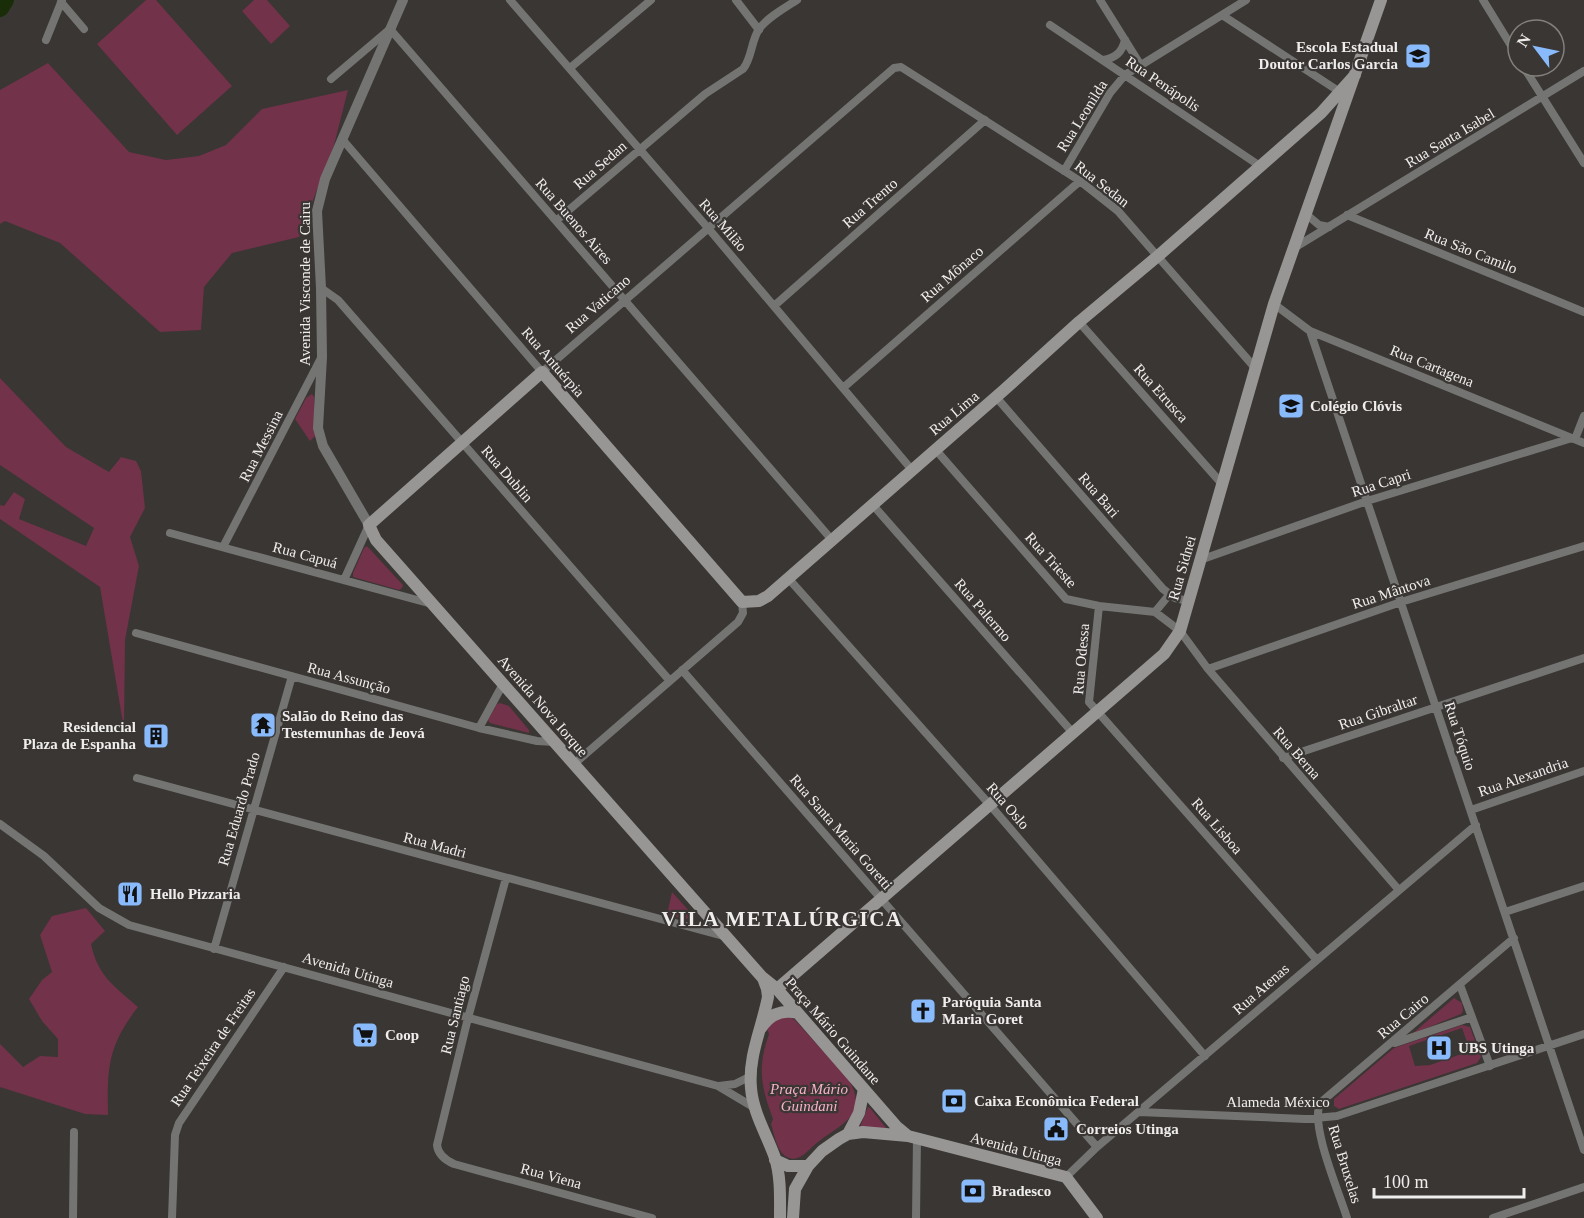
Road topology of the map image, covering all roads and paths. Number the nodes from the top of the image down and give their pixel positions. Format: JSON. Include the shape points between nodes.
{"nodes":[{"id":1,"x":403,"y":0,"type":"edge"},
{"id":2,"x":510,"y":0,"type":"edge"},
{"id":3,"x":651,"y":0,"type":"edge"},
{"id":4,"x":736,"y":0,"type":"edge"},
{"id":5,"x":797,"y":0,"type":"edge"},
{"id":6,"x":1100,"y":0,"type":"edge"},
{"id":7,"x":1246,"y":0,"type":"edge"},
{"id":8,"x":1381,"y":0,"type":"edge"},
{"id":9,"x":1483,"y":0,"type":"edge"},
{"id":10,"x":62,"y":1,"type":"edge"},
{"id":11,"x":1222,"y":15,"type":"junction"},
{"id":12,"x":1050,"y":25,"type":"dead end"},
{"id":13,"x":84,"y":29,"type":"dead end"},
{"id":14,"x":390,"y":29,"type":"junction"},
{"id":15,"x":759,"y":30,"type":"junction"},
{"id":16,"x":1506,"y":37,"type":"edge"},
{"id":17,"x":46,"y":40,"type":"dead end"},
{"id":18,"x":1125,"y":40,"type":"junction"},
{"id":19,"x":1103,"y":60,"type":"junction"},
{"id":20,"x":1140,"y":64,"type":"junction"},
{"id":21,"x":570,"y":68,"type":"junction"},
{"id":22,"x":894,"y":68,"type":"joint"},
{"id":23,"x":1584,"y":71,"type":"edge"},
{"id":24,"x":1125,"y":75,"type":"junction"},
{"id":25,"x":1355,"y":75,"type":"junction"},
{"id":26,"x":1530,"y":78,"type":"edge"},
{"id":27,"x":331,"y":79,"type":"dead end"},
{"id":28,"x":1335,"y":92,"type":"junction"},
{"id":29,"x":1542,"y":97,"type":"junction"},
{"id":30,"x":1321,"y":113,"type":"junction"},
{"id":31,"x":985,"y":120,"type":"junction"},
{"id":32,"x":1337,"y":123,"type":"junction"},
{"id":33,"x":342,"y":139,"type":"junction"},
{"id":34,"x":638,"y":149,"type":"junction"},
{"id":35,"x":1584,"y":163,"type":"edge"},
{"id":36,"x":1260,"y":166,"type":"junction"},
{"id":37,"x":1064,"y":171,"type":"junction"},
{"id":38,"x":1080,"y":181,"type":"junction"},
{"id":39,"x":1306,"y":214,"type":"junction"},
{"id":40,"x":1347,"y":216,"type":"junction"},
{"id":41,"x":556,"y":221,"type":"junction"},
{"id":42,"x":1329,"y":227,"type":"junction"},
{"id":43,"x":708,"y":228,"type":"junction"},
{"id":44,"x":1294,"y":248,"type":"junction"},
{"id":45,"x":1158,"y":256,"type":"junction"},
{"id":46,"x":321,"y":288,"type":"junction"},
{"id":47,"x":625,"y":301,"type":"junction"},
{"id":48,"x":1274,"y":304,"type":"junction"},
{"id":49,"x":774,"y":306,"type":"junction"},
{"id":50,"x":1584,"y":312,"type":"edge"},
{"id":51,"x":1079,"y":322,"type":"junction"},
{"id":52,"x":1310,"y":331,"type":"junction"},
{"id":53,"x":322,"y":357,"type":"junction"},
{"id":54,"x":1256,"y":369,"type":"junction"},
{"id":55,"x":542,"y":372,"type":"junction"},
{"id":56,"x":843,"y":388,"type":"junction"},
{"id":57,"x":996,"y":397,"type":"junction"},
{"id":58,"x":1584,"y":416,"type":"edge"},
{"id":59,"x":1573,"y":438,"type":"junction"},
{"id":60,"x":321,"y":441,"type":"joint"},
{"id":61,"x":462,"y":443,"type":"junction"},
{"id":62,"x":1584,"y":443,"type":"edge"},
{"id":63,"x":935,"y":449,"type":"junction"},
{"id":64,"x":912,"y":470,"type":"junction"},
{"id":65,"x":1222,"y":484,"type":"junction"},
{"id":66,"x":1368,"y":501,"type":"junction"},
{"id":67,"x":872,"y":504,"type":"junction"},
{"id":68,"x":369,"y":525,"type":"junction"},
{"id":69,"x":170,"y":533,"type":"dead end"},
{"id":70,"x":832,"y":540,"type":"junction"},
{"id":71,"x":1584,"y":546,"type":"edge"},
{"id":72,"x":224,"y":547,"type":"junction"},
{"id":73,"x":1200,"y":560,"type":"junction"},
{"id":74,"x":788,"y":578,"type":"junction"},
{"id":75,"x":344,"y":580,"type":"junction"},
{"id":76,"x":1169,"y":595,"type":"junction"},
{"id":77,"x":1188,"y":601,"type":"junction"},
{"id":78,"x":742,"y":602,"type":"junction"},
{"id":79,"x":1401,"y":602,"type":"junction"},
{"id":80,"x":433,"y":604,"type":"junction"},
{"id":81,"x":1099,"y":606,"type":"junction"},
{"id":82,"x":1155,"y":612,"type":"junction"},
{"id":83,"x":1180,"y":631,"type":"junction"},
{"id":84,"x":136,"y":633,"type":"dead end"},
{"id":85,"x":1584,"y":658,"type":"edge"},
{"id":86,"x":1208,"y":669,"type":"junction"},
{"id":87,"x":682,"y":670,"type":"junction"},
{"id":88,"x":292,"y":676,"type":"junction"},
{"id":89,"x":669,"y":681,"type":"junction"},
{"id":90,"x":503,"y":684,"type":"junction"},
{"id":91,"x":1436,"y":706,"type":"junction"},
{"id":92,"x":1098,"y":712,"type":"junction"},
{"id":93,"x":479,"y":728,"type":"junction"},
{"id":94,"x":1073,"y":733,"type":"junction"},
{"id":95,"x":555,"y":742,"type":"junction"},
{"id":96,"x":1283,"y":758,"type":"junction"},
{"id":97,"x":574,"y":764,"type":"junction"},
{"id":98,"x":1584,"y":771,"type":"edge"},
{"id":99,"x":137,"y":778,"type":"dead end"},
{"id":100,"x":990,"y":805,"type":"junction"},
{"id":101,"x":253,"y":810,"type":"junction"},
{"id":102,"x":1471,"y":810,"type":"junction"},
{"id":103,"x":0,"y":824,"type":"edge"},
{"id":104,"x":1476,"y":825,"type":"junction"},
{"id":105,"x":506,"y":878,"type":"junction"},
{"id":106,"x":1584,"y":886,"type":"edge"},
{"id":107,"x":1398,"y":889,"type":"junction"},
{"id":108,"x":881,"y":899,"type":"junction"},
{"id":109,"x":1505,"y":912,"type":"junction"},
{"id":110,"x":727,"y":937,"type":"junction"},
{"id":111,"x":1514,"y":938,"type":"junction"},
{"id":112,"x":214,"y":949,"type":"junction"},
{"id":113,"x":1316,"y":959,"type":"junction"},
{"id":114,"x":284,"y":967,"type":"junction"},
{"id":115,"x":762,"y":977,"type":"junction"},
{"id":116,"x":1460,"y":985,"type":"junction"},
{"id":117,"x":777,"y":989,"type":"junction"},
{"id":118,"x":798,"y":1013,"type":"junction"},
{"id":119,"x":1472,"y":1017,"type":"junction"},
{"id":120,"x":468,"y":1018,"type":"junction"},
{"id":121,"x":759,"y":1030,"type":"junction"},
{"id":122,"x":1584,"y":1034,"type":"edge"},
{"id":123,"x":1389,"y":1045,"type":"junction"},
{"id":124,"x":1549,"y":1046,"type":"junction"},
{"id":125,"x":1205,"y":1056,"type":"junction"},
{"id":126,"x":1490,"y":1066,"type":"junction"},
{"id":127,"x":751,"y":1076,"type":"junction"},
{"id":128,"x":718,"y":1086,"type":"junction"},
{"id":129,"x":864,"y":1089,"type":"junction"},
{"id":130,"x":755,"y":1108,"type":"junction"},
{"id":131,"x":1139,"y":1112,"type":"junction"},
{"id":132,"x":1317,"y":1119,"type":"junction"},
{"id":133,"x":75,"y":1132,"type":"dead end"},
{"id":134,"x":848,"y":1134,"type":"junction"},
{"id":135,"x":912,"y":1137,"type":"junction"},
{"id":136,"x":1097,"y":1148,"type":"junction"},
{"id":137,"x":1584,"y":1150,"type":"edge"},
{"id":138,"x":444,"y":1158,"type":"joint"},
{"id":139,"x":775,"y":1160,"type":"junction"},
{"id":140,"x":808,"y":1166,"type":"junction"},
{"id":141,"x":1066,"y":1177,"type":"junction"},
{"id":142,"x":1584,"y":1187,"type":"edge"},
{"id":143,"x":73,"y":1218,"type":"edge"},
{"id":144,"x":172,"y":1218,"type":"edge"},
{"id":145,"x":652,"y":1218,"type":"edge"},
{"id":146,"x":780,"y":1218,"type":"edge"},
{"id":147,"x":793,"y":1218,"type":"edge"},
{"id":148,"x":916,"y":1218,"type":"edge"},
{"id":149,"x":1097,"y":1218,"type":"edge"},
{"id":150,"x":1347,"y":1218,"type":"edge"},
{"id":151,"x":1493,"y":1218,"type":"edge"}],
"edges":[{"from":1,"to":14,"type":"street","name":"Avenida Visconde de Cairu"},
{"from":2,"to":21,"type":"street","name":"Rua Milão"},
{"from":3,"to":21,"type":"street"},
{"from":4,"to":15,"type":"street"},
{"from":5,"to":15,"type":"street"},
{"from":6,"to":18,"type":"street"},
{"from":7,"to":11,"type":"street","name":"Rua Leonilda"},
{"from":8,"to":25,"type":"main road","name":"Rua Sidnei"},
{"from":9,"to":16,"type":"street"},
{"from":10,"to":13,"type":"street"},
{"from":10,"to":17,"type":"street"},
{"from":11,"to":20,"type":"street","name":"Rua Leonilda"},
{"from":11,"to":28,"type":"street"},
{"from":12,"to":19,"type":"street","name":"Rua Penápolis"},
{"from":14,"to":27,"type":"street"},
{"from":14,"to":33,"type":"street","name":"Avenida Visconde de Cairu"},
{"from":14,"to":41,"type":"street","name":"Rua Buenos Aires"},
{"from":15,"to":34,"type":"street","name":"Rua Sedan","via":[[743,69],[710,89]]},
{"from":18,"to":19,"type":"street","via":[[1116,57]]},
{"from":18,"to":20,"type":"street"},
{"from":19,"to":24,"type":"street","name":"Rua Penápolis"},
{"from":20,"to":24,"type":"street","name":"Rua Leonilda"},
{"from":21,"to":34,"type":"street","name":"Rua Milão"},
{"from":22,"to":31,"type":"street","name":"Rua Sedan","via":[[904,69]]},
{"from":22,"to":43,"type":"street","name":"Rua Vaticano"},
{"from":23,"to":29,"type":"street","name":"Rua Santa Isabel"},
{"from":24,"to":36,"type":"street","name":"Rua Penápolis"},
{"from":24,"to":37,"type":"street","name":"Rua Leonilda","via":[[1110,93]]},
{"from":25,"to":28,"type":"main road","name":"Rua Lima"},
{"from":25,"to":32,"type":"main road","name":"Rua Sidnei"},
{"from":26,"to":29,"type":"street"},
{"from":28,"to":30,"type":"main road","name":"Rua Lima"},
{"from":28,"to":32,"type":"main road"},
{"from":29,"to":35,"type":"street"},
{"from":29,"to":40,"type":"street","name":"Rua Santa Isabel"},
{"from":30,"to":32,"type":"main road","via":[[1331,115]]},
{"from":30,"to":36,"type":"main road","name":"Rua Lima"},
{"from":31,"to":37,"type":"street","name":"Rua Sedan"},
{"from":31,"to":49,"type":"street","name":"Rua Trento"},
{"from":32,"to":39,"type":"main road","name":"Rua Sidnei"},
{"from":33,"to":46,"type":"street","name":"Avenida Visconde de Cairu","via":[[317,203]]},
{"from":33,"to":55,"type":"street","name":"Rua Antuérpia"},
{"from":34,"to":41,"type":"street","name":"Rua Sedan"},
{"from":34,"to":43,"type":"street","name":"Rua Milão"},
{"from":36,"to":45,"type":"main road","name":"Rua Lima"},
{"from":37,"to":38,"type":"street","name":"Rua Sedan"},
{"from":38,"to":45,"type":"street","name":"Rua Sedan","via":[[1118,211]]},
{"from":38,"to":56,"type":"street","name":"Rua Mônaco"},
{"from":39,"to":42,"type":"street","via":[[1319,225]]},
{"from":39,"to":44,"type":"main road","name":"Rua Sidnei"},
{"from":40,"to":42,"type":"street","name":"Rua Santa Isabel"},
{"from":40,"to":50,"type":"street","name":"Rua São Camilo"},
{"from":41,"to":47,"type":"street","name":"Rua Buenos Aires"},
{"from":42,"to":44,"type":"street","name":"Rua Santa Isabel"},
{"from":43,"to":47,"type":"street","name":"Rua Vaticano"},
{"from":43,"to":49,"type":"street","name":"Rua Milão"},
{"from":44,"to":48,"type":"main road","name":"Rua Sidnei"},
{"from":45,"to":51,"type":"main road","name":"Rua Lima"},
{"from":45,"to":54,"type":"street","name":"Rua Sedan"},
{"from":46,"to":53,"type":"street","name":"Avenida Visconde de Cairu"},
{"from":46,"to":61,"type":"street","name":"Rua Dublin","via":[[338,300]]},
{"from":47,"to":55,"type":"street","name":"Rua Vaticano"},
{"from":47,"to":70,"type":"street","name":"Rua Buenos Aires"},
{"from":48,"to":52,"type":"street","name":"Rua Cartagena"},
{"from":48,"to":54,"type":"main road","name":"Rua Sidnei"},
{"from":49,"to":56,"type":"street","name":"Rua Milão"},
{"from":51,"to":57,"type":"main road","name":"Rua Lima"},
{"from":51,"to":65,"type":"street","name":"Rua Etrusca"},
{"from":52,"to":59,"type":"street","name":"Rua Cartagena"},
{"from":52,"to":66,"type":"street","name":"Rua Tóquio"},
{"from":53,"to":60,"type":"street","name":"Avenida Visconde de Cairu","via":[[318,423]]},
{"from":53,"to":72,"type":"street","name":"Rua Messina"},
{"from":54,"to":65,"type":"main road","name":"Rua Sidnei"},
{"from":55,"to":61,"type":"main road","name":"Rua Vaticano"},
{"from":55,"to":78,"type":"main road","name":"Rua Antuérpia"},
{"from":56,"to":64,"type":"street","name":"Rua Milão"},
{"from":57,"to":63,"type":"main road","name":"Rua Lima"},
{"from":57,"to":76,"type":"street","name":"Rua Bari"},
{"from":58,"to":59,"type":"street"},
{"from":59,"to":62,"type":"street","name":"Rua Cartagena"},
{"from":59,"to":66,"type":"street","name":"Rua Capri"},
{"from":60,"to":68,"type":"street","name":"Avenida Nova Iorque"},
{"from":61,"to":68,"type":"main road","name":"Rua Vaticano"},
{"from":61,"to":89,"type":"street","name":"Rua Dublin"},
{"from":63,"to":64,"type":"main road","name":"Rua Lima"},
{"from":63,"to":81,"type":"street","name":"Rua Trieste","via":[[1066,599]]},
{"from":64,"to":67,"type":"main road","name":"Rua Lima"},
{"from":65,"to":73,"type":"main road","name":"Rua Sidnei"},
{"from":66,"to":73,"type":"street","name":"Rua Capri"},
{"from":66,"to":79,"type":"street","name":"Rua Tóquio"},
{"from":67,"to":70,"type":"main road","name":"Rua Lima"},
{"from":67,"to":94,"type":"street","name":"Rua Palermo"},
{"from":68,"to":75,"type":"street","name":"Rua Vaticano"},
{"from":68,"to":80,"type":"main road","name":"Avenida Nova Iorque","via":[[376,540]]},
{"from":69,"to":72,"type":"street","name":"Rua Capuá"},
{"from":70,"to":74,"type":"main road","name":"Rua Lima"},
{"from":71,"to":79,"type":"street","name":"Rua Mântova"},
{"from":72,"to":75,"type":"street","name":"Rua Capuá"},
{"from":73,"to":77,"type":"main road","name":"Rua Sidnei"},
{"from":74,"to":78,"type":"main road","name":"Rua Lima","via":[[764,599]]},
{"from":74,"to":100,"type":"street","name":"Rua Oslo"},
{"from":75,"to":80,"type":"street","name":"Rua Capuá"},
{"from":76,"to":77,"type":"street"},
{"from":76,"to":82,"type":"street"},
{"from":77,"to":83,"type":"main road","name":"Rua Sidnei"},
{"from":78,"to":87,"type":"street","via":[[743,613],[738,622]]},
{"from":79,"to":86,"type":"street","name":"Rua Mântova"},
{"from":79,"to":91,"type":"street","name":"Rua Tóquio"},
{"from":80,"to":90,"type":"main road","name":"Avenida Nova Iorque"},
{"from":81,"to":82,"type":"street","name":"Rua Trieste"},
{"from":81,"to":92,"type":"street","name":"Rua Odessa","via":[[1089,702]]},
{"from":82,"to":83,"type":"street"},
{"from":83,"to":86,"type":"street","name":"Rua Berna"},
{"from":83,"to":92,"type":"main road","name":"Rua Sidnei","via":[[1164,654]]},
{"from":84,"to":88,"type":"street","name":"Rua Assunção"},
{"from":85,"to":91,"type":"street","name":"Rua Gibraltar"},
{"from":86,"to":96,"type":"street","name":"Rua Berna"},
{"from":87,"to":89,"type":"street"},
{"from":87,"to":108,"type":"street","name":"Rua Santa Maria Goretti"},
{"from":88,"to":93,"type":"street","name":"Rua Assunção"},
{"from":88,"to":101,"type":"street","name":"Rua Eduardo Prado"},
{"from":89,"to":97,"type":"street"},
{"from":90,"to":93,"type":"street"},
{"from":90,"to":95,"type":"main road","name":"Avenida Nova Iorque"},
{"from":91,"to":96,"type":"street","name":"Rua Gibraltar"},
{"from":91,"to":102,"type":"street","name":"Rua Tóquio"},
{"from":92,"to":94,"type":"main road","name":"Rua Sidnei"},
{"from":92,"to":113,"type":"street","name":"Rua Lisboa"},
{"from":93,"to":95,"type":"street","name":"Rua Assunção"},
{"from":94,"to":100,"type":"main road","name":"Rua Sidnei"},
{"from":95,"to":97,"type":"main road","name":"Avenida Nova Iorque"},
{"from":96,"to":107,"type":"street","name":"Rua Berna"},
{"from":97,"to":110,"type":"main road","name":"Avenida Nova Iorque"},
{"from":98,"to":102,"type":"street","name":"Rua Alexandria"},
{"from":99,"to":101,"type":"street","name":"Rua Madri"},
{"from":100,"to":108,"type":"main road","name":"Rua Sidnei"},
{"from":100,"to":125,"type":"street","name":"Rua Oslo"},
{"from":101,"to":105,"type":"street","name":"Rua Madri"},
{"from":101,"to":112,"type":"street","name":"Rua Eduardo Prado"},
{"from":102,"to":104,"type":"street","name":"Rua Tóquio"},
{"from":103,"to":112,"type":"street","name":"Avenida Utinga","via":[[44,856],[117,920]]},
{"from":104,"to":107,"type":"street","name":"Rua Atenas"},
{"from":104,"to":109,"type":"street","name":"Rua Tóquio"},
{"from":105,"to":110,"type":"street","name":"Rua Madri"},
{"from":105,"to":120,"type":"street","name":"Rua Santiago"},
{"from":106,"to":109,"type":"street"},
{"from":107,"to":113,"type":"street","name":"Rua Atenas"},
{"from":108,"to":117,"type":"main road","name":"Rua Sidnei"},
{"from":108,"to":136,"type":"street","name":"Rua Santa Maria Goretti"},
{"from":109,"to":111,"type":"street","name":"Rua Tóquio"},
{"from":110,"to":115,"type":"main road","name":"Avenida Nova Iorque"},
{"from":111,"to":116,"type":"street","name":"Rua Cairo"},
{"from":111,"to":124,"type":"street","name":"Rua Tóquio"},
{"from":112,"to":114,"type":"street","name":"Avenida Utinga"},
{"from":113,"to":125,"type":"street","name":"Rua Atenas"},
{"from":114,"to":120,"type":"street","name":"Avenida Utinga"},
{"from":114,"to":144,"type":"street","name":"Rua Teixeira de Freitas","via":[[179,1124],[175,1135]]},
{"from":115,"to":117,"type":"main road","name":"Praça Mário Guindane"},
{"from":115,"to":121,"type":"main road","name":"Praça Mário Guindane","via":[[768,993]]},
{"from":116,"to":119,"type":"street"},
{"from":116,"to":123,"type":"street","name":"Rua Cairo"},
{"from":117,"to":118,"type":"main road","name":"Praça Mário Guindane"},
{"from":118,"to":121,"type":"main road","via":[[774,1014]]},
{"from":118,"to":129,"type":"main road","name":"Praça Mário Guindane"},
{"from":119,"to":123,"type":"street"},
{"from":119,"to":126,"type":"street"},
{"from":120,"to":128,"type":"street","name":"Avenida Utinga"},
{"from":120,"to":138,"type":"street","name":"Rua Santiago","via":[[437,1145]]},
{"from":121,"to":127,"type":"main road","name":"Praça Mário Guindane"},
{"from":122,"to":124,"type":"street","name":"Alameda México"},
{"from":123,"to":132,"type":"street","name":"Rua Cairo","via":[[1320,1103]]},
{"from":124,"to":126,"type":"street","name":"Alameda México"},
{"from":124,"to":137,"type":"street","name":"Rua Tóquio"},
{"from":125,"to":131,"type":"street","name":"Rua Atenas"},
{"from":126,"to":132,"type":"street","name":"Alameda México","via":[[1345,1114]]},
{"from":127,"to":128,"type":"street","via":[[735,1084]]},
{"from":127,"to":130,"type":"main road","name":"Praça Mário Guindane"},
{"from":128,"to":130,"type":"street","name":"Avenida Utinga"},
{"from":129,"to":134,"type":"main road","via":[[859,1113]]},
{"from":129,"to":135,"type":"main road","name":"Praça Mário Guindane","via":[[896,1126]]},
{"from":130,"to":139,"type":"main road","name":"Praça Mário Guindane"},
{"from":131,"to":132,"type":"street","name":"Alameda México"},
{"from":131,"to":136,"type":"street","name":"Rua Atenas"},
{"from":132,"to":150,"type":"street","name":"Rua Bruxelas"},
{"from":133,"to":143,"type":"street"},
{"from":134,"to":135,"type":"main road"},
{"from":134,"to":140,"type":"main road"},
{"from":135,"to":141,"type":"main road","name":"Avenida Utinga"},
{"from":135,"to":148,"type":"street"},
{"from":136,"to":141,"type":"street","name":"Rua Atenas"},
{"from":138,"to":145,"type":"street","name":"Rua Viena"},
{"from":139,"to":140,"type":"main road","via":[[783,1165]]},
{"from":139,"to":146,"type":"main road","name":"Praça Mário Guindane"},
{"from":140,"to":147,"type":"main road","via":[[795,1189]]},
{"from":141,"to":149,"type":"main road","name":"Avenida Utinga"},
{"from":142,"to":151,"type":"street"}]}
